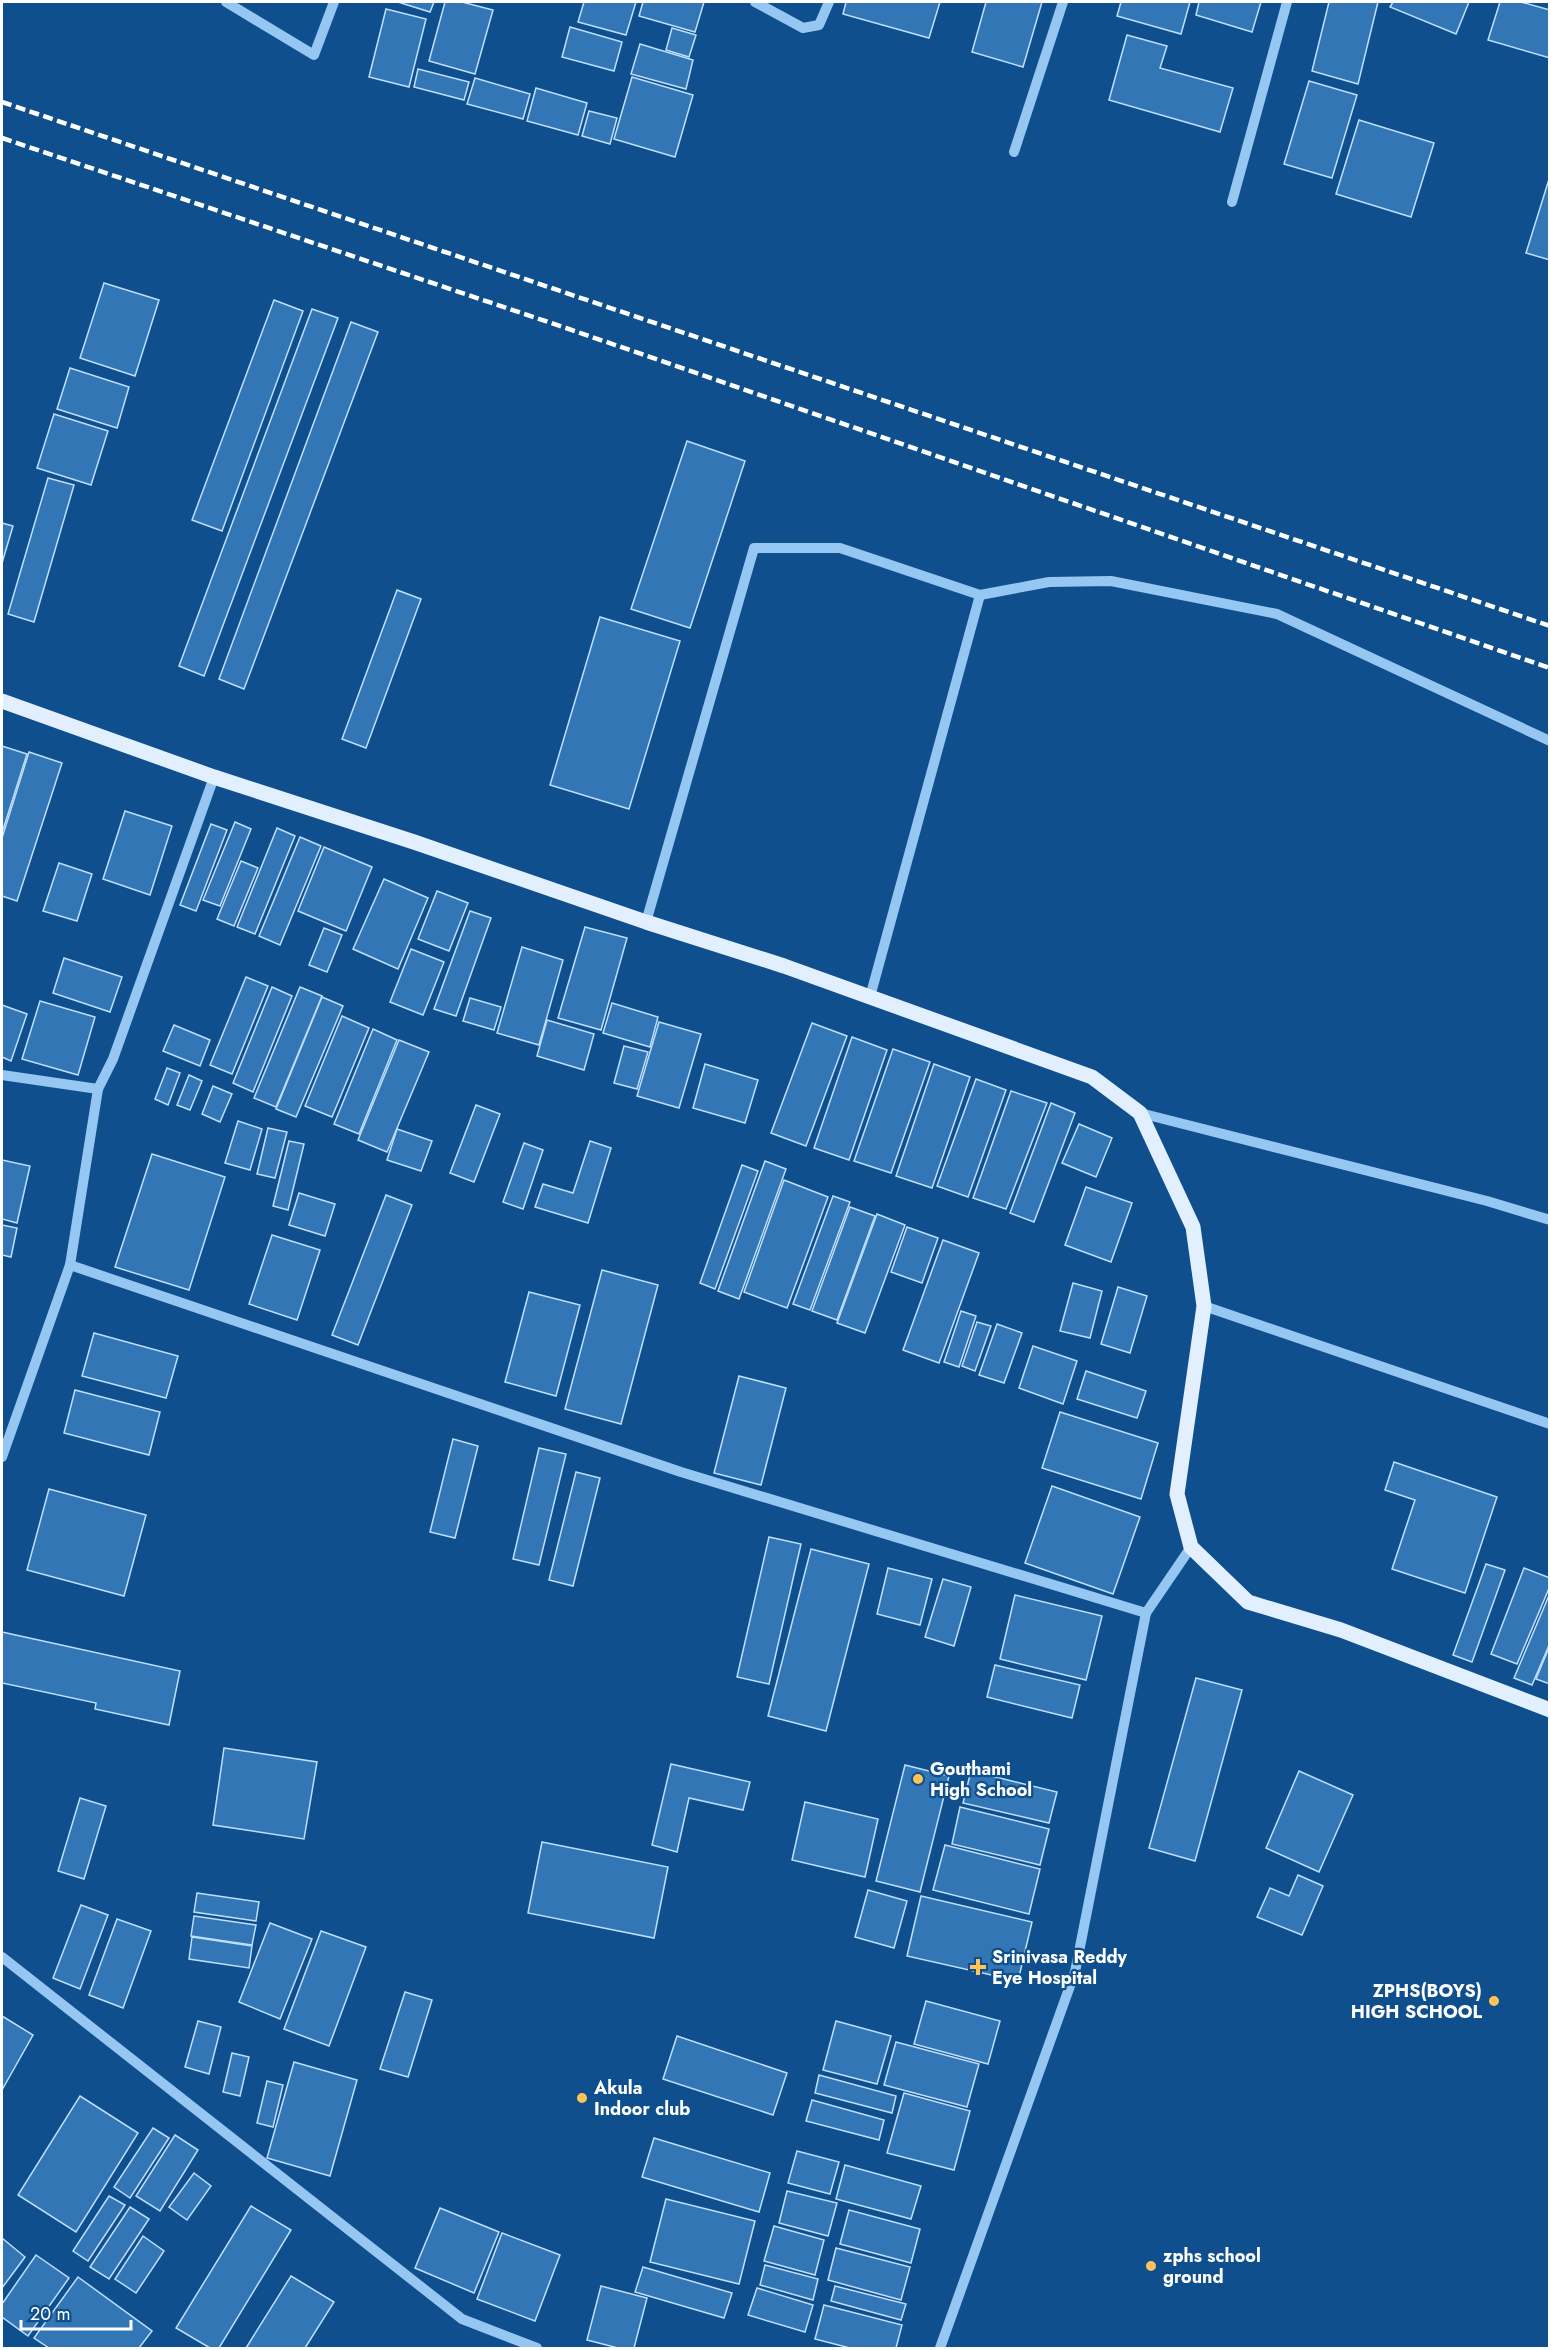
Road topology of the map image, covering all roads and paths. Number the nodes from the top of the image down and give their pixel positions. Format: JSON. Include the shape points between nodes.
{"nodes":[{"id":1,"x":226,"y":2,"type":"edge"},
{"id":2,"x":334,"y":2,"type":"edge"},
{"id":3,"x":755,"y":2,"type":"edge"},
{"id":4,"x":829,"y":2,"type":"edge"},
{"id":5,"x":1064,"y":2,"type":"edge"},
{"id":6,"x":1287,"y":2,"type":"edge"},
{"id":7,"x":1014,"y":152,"type":"dead end"},
{"id":8,"x":1232,"y":202,"type":"dead end"},
{"id":9,"x":980,"y":595,"type":"junction"},
{"id":10,"x":2,"y":701,"type":"edge"},
{"id":11,"x":1550,"y":741,"type":"edge"},
{"id":12,"x":214,"y":777,"type":"junction"},
{"id":13,"x":646,"y":922,"type":"junction"},
{"id":14,"x":870,"y":997,"type":"junction"},
{"id":15,"x":2,"y":1075,"type":"edge"},
{"id":16,"x":98,"y":1089,"type":"junction"},
{"id":17,"x":1140,"y":1113,"type":"junction"},
{"id":18,"x":1550,"y":1220,"type":"edge"},
{"id":19,"x":70,"y":1265,"type":"junction"},
{"id":20,"x":1204,"y":1306,"type":"junction"},
{"id":21,"x":1550,"y":1424,"type":"edge"},
{"id":22,"x":2,"y":1458,"type":"edge"},
{"id":23,"x":1191,"y":1547,"type":"junction"},
{"id":24,"x":1146,"y":1613,"type":"junction"},
{"id":25,"x":1550,"y":1710,"type":"edge"},
{"id":26,"x":2,"y":1957,"type":"edge"},
{"id":27,"x":537,"y":2349,"type":"edge"},
{"id":28,"x":940,"y":2349,"type":"edge"}],
"edges":[{"from":1,"to":2,"type":"street","via":[[314,55]]},
{"from":3,"to":4,"type":"street","via":[[803,28],[819,25]]},
{"from":5,"to":7,"type":"street"},
{"from":6,"to":8,"type":"street"},
{"from":9,"to":11,"type":"street","via":[[1049,582],[1111,581],[1277,614]]},
{"from":9,"to":13,"type":"street","via":[[840,548],[754,548]]},
{"from":9,"to":14,"type":"street"},
{"from":10,"to":12,"type":"main road"},
{"from":12,"to":13,"type":"main road"},
{"from":12,"to":16,"type":"street","via":[[113,1059]]},
{"from":13,"to":14,"type":"main road"},
{"from":14,"to":17,"type":"main road","via":[[1092,1077]]},
{"from":15,"to":16,"type":"street"},
{"from":16,"to":19,"type":"street"},
{"from":17,"to":18,"type":"street"},
{"from":17,"to":20,"type":"main road","via":[[1193,1227]]},
{"from":19,"to":22,"type":"street"},
{"from":19,"to":24,"type":"street","via":[[681,1472]]},
{"from":20,"to":21,"type":"street"},
{"from":20,"to":23,"type":"main road","via":[[1177,1494]]},
{"from":23,"to":24,"type":"street"},
{"from":23,"to":25,"type":"main road","via":[[1248,1602],[1341,1630]]},
{"from":24,"to":28,"type":"street","via":[[1074,1972]]},
{"from":26,"to":27,"type":"street","via":[[462,2319]]}]}
